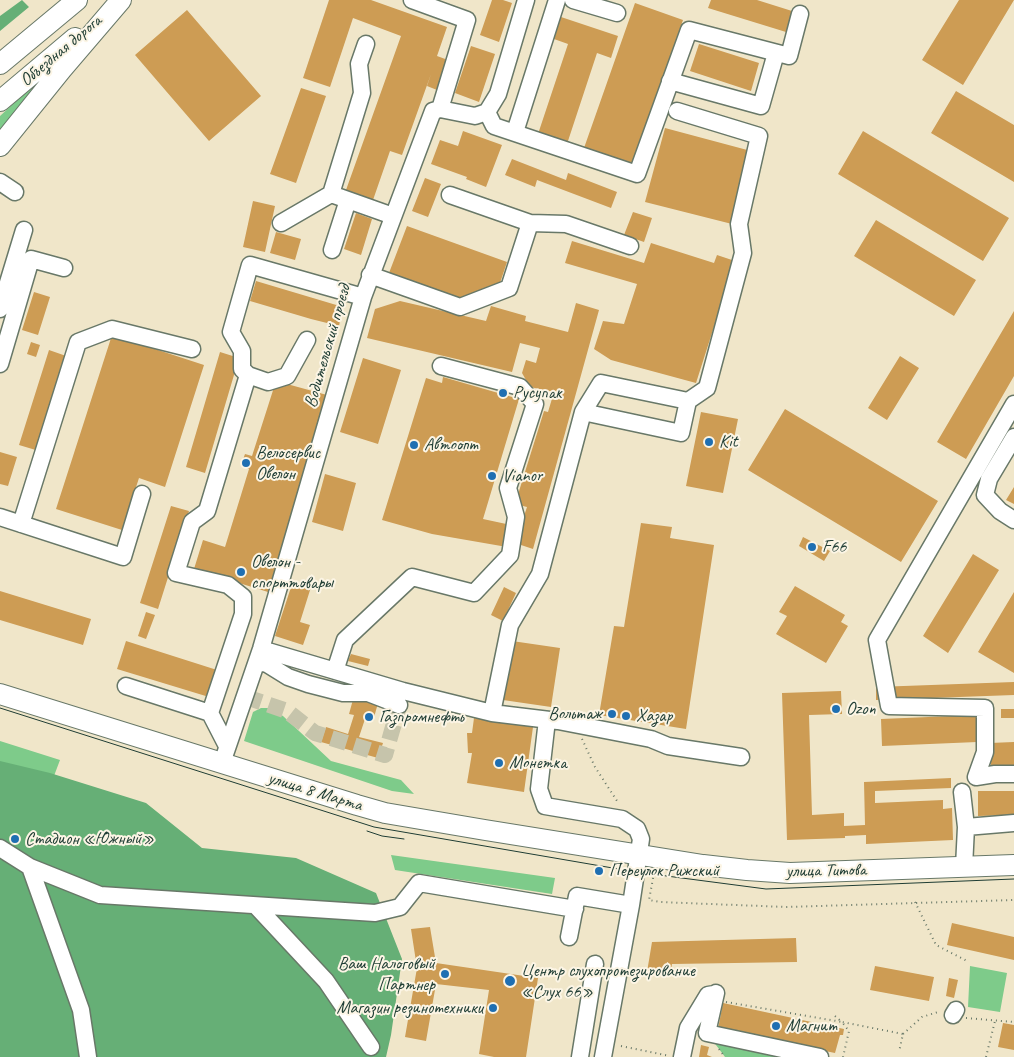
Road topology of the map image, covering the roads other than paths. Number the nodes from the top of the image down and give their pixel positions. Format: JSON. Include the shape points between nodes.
{"nodes":[{"id":1,"x":77,"y":0,"type":"edge"},
{"id":2,"x":121,"y":0,"type":"edge"},
{"id":3,"x":412,"y":0,"type":"edge"},
{"id":4,"x":526,"y":0,"type":"edge"},
{"id":5,"x":557,"y":0,"type":"edge"},
{"id":6,"x":573,"y":0,"type":"edge"},
{"id":7,"x":59,"y":13,"type":"junction"},
{"id":8,"x":618,"y":13,"type":"dead end"},
{"id":9,"x":800,"y":14,"type":"dead end"},
{"id":10,"x":366,"y":44,"type":"dead end"},
{"id":11,"x":0,"y":52,"type":"edge"},
{"id":12,"x":776,"y":53,"type":"junction"},
{"id":13,"x":0,"y":64,"type":"edge"},
{"id":14,"x":670,"y":81,"type":"junction"},
{"id":15,"x":0,"y":101,"type":"edge"},
{"id":16,"x":440,"y":108,"type":"junction"},
{"id":17,"x":487,"y":112,"type":"junction"},
{"id":18,"x":677,"y":112,"type":"dead end"},
{"id":19,"x":515,"y":132,"type":"junction"},
{"id":20,"x":0,"y":146,"type":"edge"},
{"id":21,"x":0,"y":182,"type":"edge"},
{"id":22,"x":14,"y":192,"type":"dead end"},
{"id":23,"x":331,"y":194,"type":"junction"},
{"id":24,"x":450,"y":195,"type":"dead end"},
{"id":25,"x":348,"y":200,"type":"junction"},
{"id":26,"x":392,"y":216,"type":"junction"},
{"id":27,"x":281,"y":223,"type":"dead end"},
{"id":28,"x":530,"y":223,"type":"junction"},
{"id":29,"x":24,"y":230,"type":"dead end"},
{"id":30,"x":630,"y":246,"type":"dead end"},
{"id":31,"x":332,"y":250,"type":"dead end"},
{"id":32,"x":64,"y":268,"type":"dead end"},
{"id":33,"x":370,"y":275,"type":"junction"},
{"id":34,"x":363,"y":297,"type":"junction"},
{"id":35,"x":0,"y":309,"type":"edge"},
{"id":36,"x":308,"y":340,"type":"dead end"},
{"id":37,"x":192,"y":349,"type":"dead end"},
{"id":38,"x":0,"y":364,"type":"edge"},
{"id":39,"x":441,"y":366,"type":"dead end"},
{"id":40,"x":248,"y":375,"type":"junction"},
{"id":41,"x":688,"y":401,"type":"junction"},
{"id":42,"x":1014,"y":404,"type":"edge"},
{"id":43,"x":583,"y":412,"type":"junction"},
{"id":44,"x":1014,"y":437,"type":"edge"},
{"id":45,"x":142,"y":494,"type":"dead end"},
{"id":46,"x":0,"y":517,"type":"edge"},
{"id":47,"x":1014,"y":520,"type":"edge"},
{"id":48,"x":21,"y":524,"type":"junction"},
{"id":49,"x":259,"y":655,"type":"junction"},
{"id":50,"x":335,"y":671,"type":"junction"},
{"id":51,"x":126,"y":686,"type":"dead end"},
{"id":52,"x":0,"y":694,"type":"edge"},
{"id":53,"x":399,"y":706,"type":"dead end"},
{"id":54,"x":210,"y":713,"type":"junction"},
{"id":55,"x":492,"y":713,"type":"junction"},
{"id":56,"x":560,"y":718,"type":"junction"},
{"id":57,"x":225,"y":755,"type":"junction"},
{"id":58,"x":741,"y":756,"type":"dead end"},
{"id":59,"x":1014,"y":774,"type":"edge"},
{"id":60,"x":962,"y":792,"type":"dead end"},
{"id":61,"x":1014,"y":823,"type":"edge"},
{"id":62,"x":966,"y":827,"type":"junction"},
{"id":63,"x":0,"y":848,"type":"edge"},
{"id":64,"x":639,"y":855,"type":"junction"},
{"id":65,"x":1014,"y":865,"type":"edge"},
{"id":66,"x":30,"y":867,"type":"junction"},
{"id":67,"x":964,"y":867,"type":"junction"},
{"id":68,"x":631,"y":905,"type":"junction"},
{"id":69,"x":256,"y":906,"type":"junction"},
{"id":70,"x":575,"y":909,"type":"junction"},
{"id":71,"x":570,"y":937,"type":"dead end"},
{"id":72,"x":595,"y":964,"type":"dead end"},
{"id":73,"x":371,"y":1047,"type":"dead end"},
{"id":74,"x":88,"y":1057,"type":"edge"},
{"id":75,"x":580,"y":1057,"type":"edge"},
{"id":76,"x":603,"y":1057,"type":"edge"},
{"id":77,"x":682,"y":1057,"type":"edge"},
{"id":78,"x":820,"y":1057,"type":"edge"}],
"edges":[{"from":1,"to":7,"type":"main road","name":"Объездная дорога"},
{"from":2,"to":15,"type":"main road","name":"Объездная дорога"},
{"from":2,"to":20,"type":"main road"},
{"from":3,"to":16,"type":"street","name":"Водительский проезд","via":[[466,20]]},
{"from":4,"to":17,"type":"street","via":[[498,94]]},
{"from":5,"to":19,"type":"street"},
{"from":6,"to":8,"type":"street"},
{"from":7,"to":11,"type":"main road"},
{"from":7,"to":13,"type":"main road","name":"Объездная дорога"},
{"from":9,"to":12,"type":"street","via":[[789,56]]},
{"from":10,"to":23,"type":"street","via":[[359,64],[362,93]]},
{"from":12,"to":14,"type":"street","via":[[689,30]]},
{"from":12,"to":14,"type":"street","via":[[762,106]]},
{"from":14,"to":19,"type":"street","via":[[637,174]]},
{"from":16,"to":17,"type":"street","via":[[475,116]]},
{"from":16,"to":26,"type":"street","name":"Водительский проезд","via":[[433,111]]},
{"from":17,"to":19,"type":"street","via":[[494,126]]},
{"from":18,"to":41,"type":"street","via":[[759,136],[739,224],[743,253],[707,388]]},
{"from":21,"to":22,"type":"street"},
{"from":23,"to":25,"type":"street"},
{"from":23,"to":27,"type":"street"},
{"from":24,"to":28,"type":"street"},
{"from":25,"to":26,"type":"street"},
{"from":25,"to":31,"type":"street"},
{"from":26,"to":33,"type":"street","name":"Водительский проезд"},
{"from":28,"to":30,"type":"street","via":[[566,224]]},
{"from":28,"to":33,"type":"street","via":[[509,288],[460,307]]},
{"from":29,"to":35,"type":"street"},
{"from":32,"to":38,"type":"street","via":[[31,259]]},
{"from":33,"to":34,"type":"street","name":"Водительский проезд"},
{"from":34,"to":40,"type":"street","via":[[250,265],[231,332],[242,351],[242,369]]},
{"from":34,"to":49,"type":"street","name":"Водительский проезд"},
{"from":36,"to":40,"type":"street","via":[[287,376],[268,382]]},
{"from":37,"to":48,"type":"street","via":[[112,329],[78,342]]},
{"from":39,"to":50,"type":"street","via":[[520,388],[535,404],[508,488],[516,517],[510,555],[474,593],[412,577],[345,640]]},
{"from":40,"to":54,"type":"street","via":[[207,510],[192,522],[176,573],[228,586],[243,597],[243,614]]},
{"from":41,"to":43,"type":"street","via":[[601,383]]},
{"from":41,"to":43,"type":"street","via":[[681,433]]},
{"from":42,"to":59,"type":"street","via":[[877,640],[889,706],[985,708],[985,752],[976,777]]},
{"from":43,"to":55,"type":"street","via":[[540,574],[510,626]]},
{"from":44,"to":47,"type":"street","via":[[989,479],[985,495]]},
{"from":45,"to":48,"type":"street","via":[[123,557]]},
{"from":46,"to":48,"type":"street"},
{"from":49,"to":50,"type":"street"},
{"from":49,"to":53,"type":"street","via":[[288,677],[343,693],[368,693]]},
{"from":49,"to":57,"type":"street","name":"Водительский проезд"},
{"from":50,"to":55,"type":"street"},
{"from":51,"to":54,"type":"street"},
{"from":52,"to":57,"type":"main road","name":"улица 8 Марта"},
{"from":54,"to":57,"type":"street"},
{"from":55,"to":56,"type":"street"},
{"from":56,"to":58,"type":"street","via":[[651,739],[668,746]]},
{"from":56,"to":64,"type":"street","via":[[539,789],[545,806],[622,819],[637,829],[641,839]]},
{"from":57,"to":64,"type":"main road","name":"улица 8 Марта","via":[[386,813]]},
{"from":60,"to":62,"type":"street"},
{"from":61,"to":62,"type":"street"},
{"from":62,"to":67,"type":"street"},
{"from":63,"to":66,"type":"street"},
{"from":64,"to":67,"type":"main road","name":"улица Титова","via":[[790,873]]},
{"from":64,"to":68,"type":"street"},
{"from":65,"to":67,"type":"main road","name":"улица Титова"},
{"from":66,"to":69,"type":"street","via":[[100,895]]},
{"from":66,"to":74,"type":"street","via":[[82,1010]]},
{"from":68,"to":70,"type":"street","via":[[577,896]]},
{"from":68,"to":76,"type":"street"},
{"from":69,"to":70,"type":"street","via":[[374,913],[400,907],[419,883]]},
{"from":69,"to":73,"type":"street","via":[[326,981]]},
{"from":70,"to":71,"type":"street"},
{"from":72,"to":75,"type":"street"},
{"from":77,"to":78,"type":"street","via":[[688,1028],[708,995],[716,993],[707,1034]]}]}
